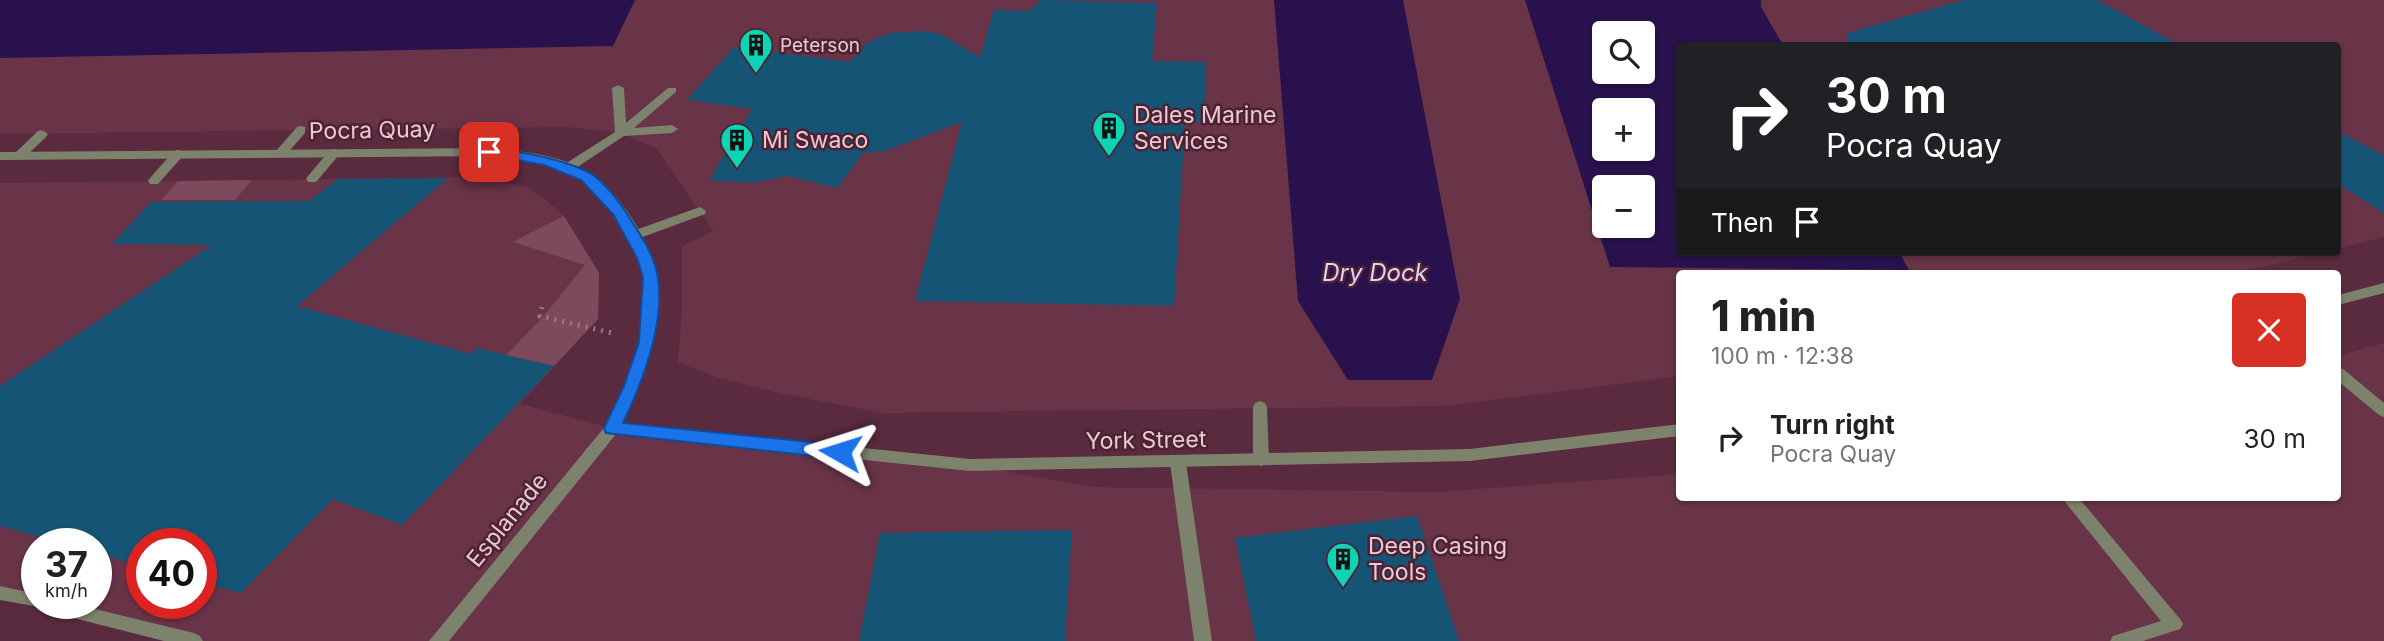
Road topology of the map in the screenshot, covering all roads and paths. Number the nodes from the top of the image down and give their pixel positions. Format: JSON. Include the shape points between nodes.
{"nodes":[{"id":1,"x":618,"y":88,"type":"dead end"},
{"id":2,"x":672,"y":90,"type":"dead end"},
{"id":3,"x":301,"y":130,"type":"dead end"},
{"id":4,"x":672,"y":130,"type":"dead end"},
{"id":5,"x":621,"y":133,"type":"junction"},
{"id":6,"x":42,"y":134,"type":"dead end"},
{"id":7,"x":334,"y":153,"type":"junction"},
{"id":8,"x":280,"y":154,"type":"junction"},
{"id":9,"x":178,"y":155,"type":"junction"},
{"id":10,"x":0,"y":156,"type":"edge"},
{"id":11,"x":19,"y":156,"type":"junction"},
{"id":12,"x":569,"y":167,"type":"junction"},
{"id":13,"x":312,"y":179,"type":"dead end"},
{"id":14,"x":154,"y":181,"type":"dead end"},
{"id":15,"x":699,"y":211,"type":"dead end"},
{"id":16,"x":635,"y":235,"type":"junction"},
{"id":17,"x":2384,"y":288,"type":"edge"},
{"id":18,"x":2341,"y":299,"type":"edge"},
{"id":19,"x":542,"y":307,"type":"dead end"},
{"id":20,"x":647,"y":342,"type":"junction"},
{"id":21,"x":2341,"y":375,"type":"edge"},
{"id":22,"x":1260,"y":407,"type":"dead end"},
{"id":23,"x":2384,"y":411,"type":"edge"},
{"id":24,"x":612,"y":428,"type":"junction"},
{"id":25,"x":1676,"y":430,"type":"edge"},
{"id":26,"x":1261,"y":460,"type":"junction"},
{"id":27,"x":1178,"y":463,"type":"junction"},
{"id":28,"x":2072,"y":501,"type":"edge"},
{"id":29,"x":0,"y":593,"type":"edge"},
{"id":30,"x":21,"y":598,"type":"edge"},
{"id":31,"x":106,"y":619,"type":"edge"},
{"id":32,"x":194,"y":641,"type":"edge"},
{"id":33,"x":438,"y":641,"type":"edge"},
{"id":34,"x":1203,"y":641,"type":"edge"},
{"id":35,"x":2119,"y":641,"type":"edge"}],
"edges":[{"from":1,"to":5,"type":"street"},
{"from":2,"to":5,"type":"street"},
{"from":3,"to":8,"type":"street"},
{"from":4,"to":5,"type":"street"},
{"from":5,"to":12,"type":"street"},
{"from":6,"to":11,"type":"street"},
{"from":7,"to":8,"type":"street","name":"Pocra Quay"},
{"from":7,"to":12,"type":"street","name":"Pocra Quay","via":[[489,152]]},
{"from":7,"to":13,"type":"street"},
{"from":8,"to":9,"type":"street","name":"Pocra Quay"},
{"from":9,"to":11,"type":"street","name":"Pocra Quay"},
{"from":9,"to":14,"type":"street"},
{"from":10,"to":11,"type":"street","name":"Pocra Quay"},
{"from":12,"to":16,"type":"street","name":"Pocra Quay","via":[[601,189]]},
{"from":15,"to":16,"type":"street"},
{"from":16,"to":20,"type":"street","name":"Pocra Quay","via":[[650,277]]},
{"from":17,"to":18,"type":"street"},
{"from":19,"to":20,"type":"path","via":[[540,316]]},
{"from":20,"to":24,"type":"street","name":"Pocra Quay","via":[[633,386]]},
{"from":21,"to":23,"type":"street"},
{"from":22,"to":26,"type":"street"},
{"from":24,"to":27,"type":"street","name":"York Street","via":[[970,465]]},
{"from":24,"to":33,"type":"street","name":"Esplanade"},
{"from":25,"to":26,"type":"street","name":"York Street","via":[[1470,455]]},
{"from":26,"to":27,"type":"street","name":"York Street"},
{"from":27,"to":34,"type":"street"},
{"from":28,"to":35,"type":"street","via":[[2174,624]]},
{"from":29,"to":30,"type":"street"},
{"from":31,"to":32,"type":"street"}]}
